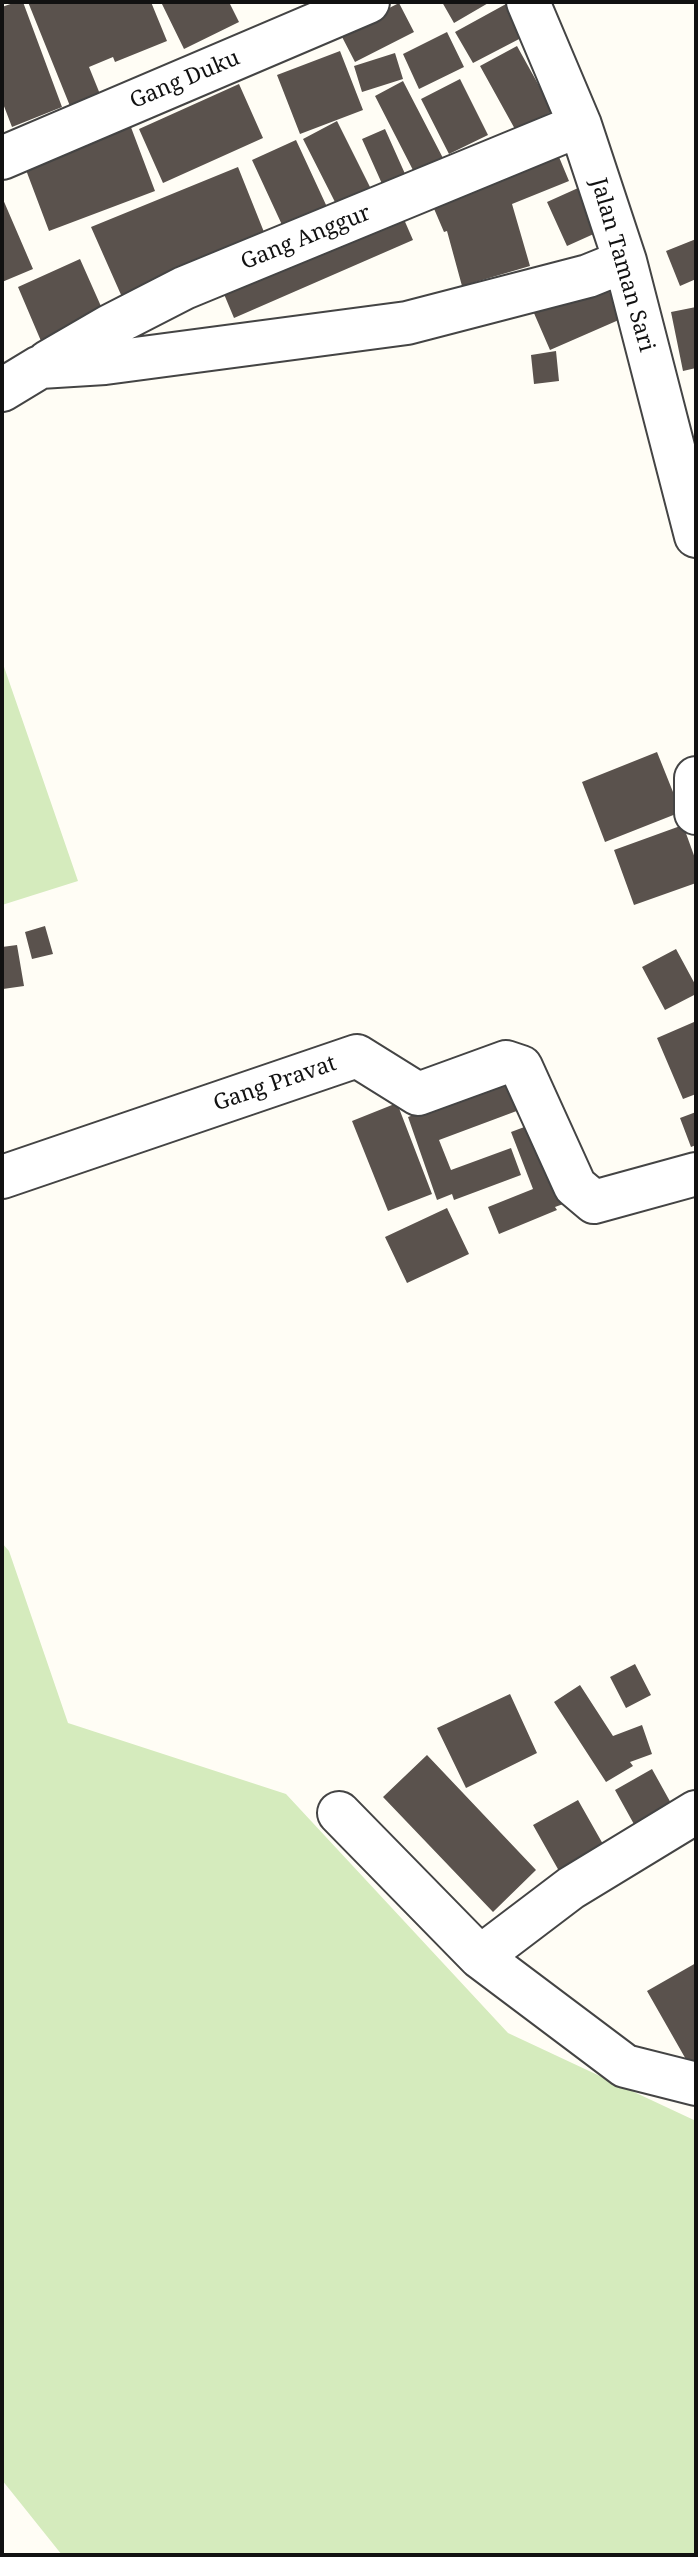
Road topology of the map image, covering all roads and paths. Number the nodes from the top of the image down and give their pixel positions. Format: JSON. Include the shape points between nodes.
{"nodes":[{"id":1,"x":368,"y":2,"type":"edge"},
{"id":2,"x":528,"y":2,"type":"edge"},
{"id":3,"x":580,"y":125,"type":"junction"},
{"id":4,"x":2,"y":158,"type":"edge"},
{"id":5,"x":625,"y":261,"type":"junction"},
{"id":6,"x":40,"y":367,"type":"junction"},
{"id":7,"x":2,"y":390,"type":"edge"},
{"id":8,"x":679,"y":405,"type":"edge"},
{"id":9,"x":696,"y":536,"type":"edge"},
{"id":10,"x":696,"y":778,"type":"edge"},
{"id":11,"x":696,"y":813,"type":"edge"},
{"id":12,"x":696,"y":1174,"type":"edge"},
{"id":13,"x":2,"y":1177,"type":"edge"},
{"id":14,"x":696,"y":1812,"type":"edge"},
{"id":15,"x":339,"y":1813,"type":"dead end"},
{"id":16,"x":480,"y":1957,"type":"junction"},
{"id":17,"x":696,"y":2084,"type":"edge"}],
"edges":[{"from":1,"to":4,"type":"street","name":"Gang Duku"},
{"from":2,"to":3,"type":"street","name":"Jalan Taman Sari"},
{"from":3,"to":5,"type":"street","name":"Jalan Taman Sari"},
{"from":3,"to":6,"type":"street","name":"Gang Anggur","via":[[184,288]]},
{"from":5,"to":6,"type":"street","via":[[588,276],[407,323]]},
{"from":5,"to":8,"type":"street","name":"Jalan Taman Sari"},
{"from":6,"to":7,"type":"street","name":"Gang Anggur"},
{"from":8,"to":9,"type":"street","name":"Jalan Taman Sari"},
{"from":10,"to":11,"type":"street"},
{"from":12,"to":13,"type":"street","name":"Gang Pravat","via":[[594,1202],[575,1186],[521,1067],[506,1062],[418,1094],[357,1056]]},
{"from":14,"to":16,"type":"street","via":[[571,1888]]},
{"from":15,"to":16,"type":"street"},
{"from":16,"to":17,"type":"street","via":[[625,2066]]}]}
